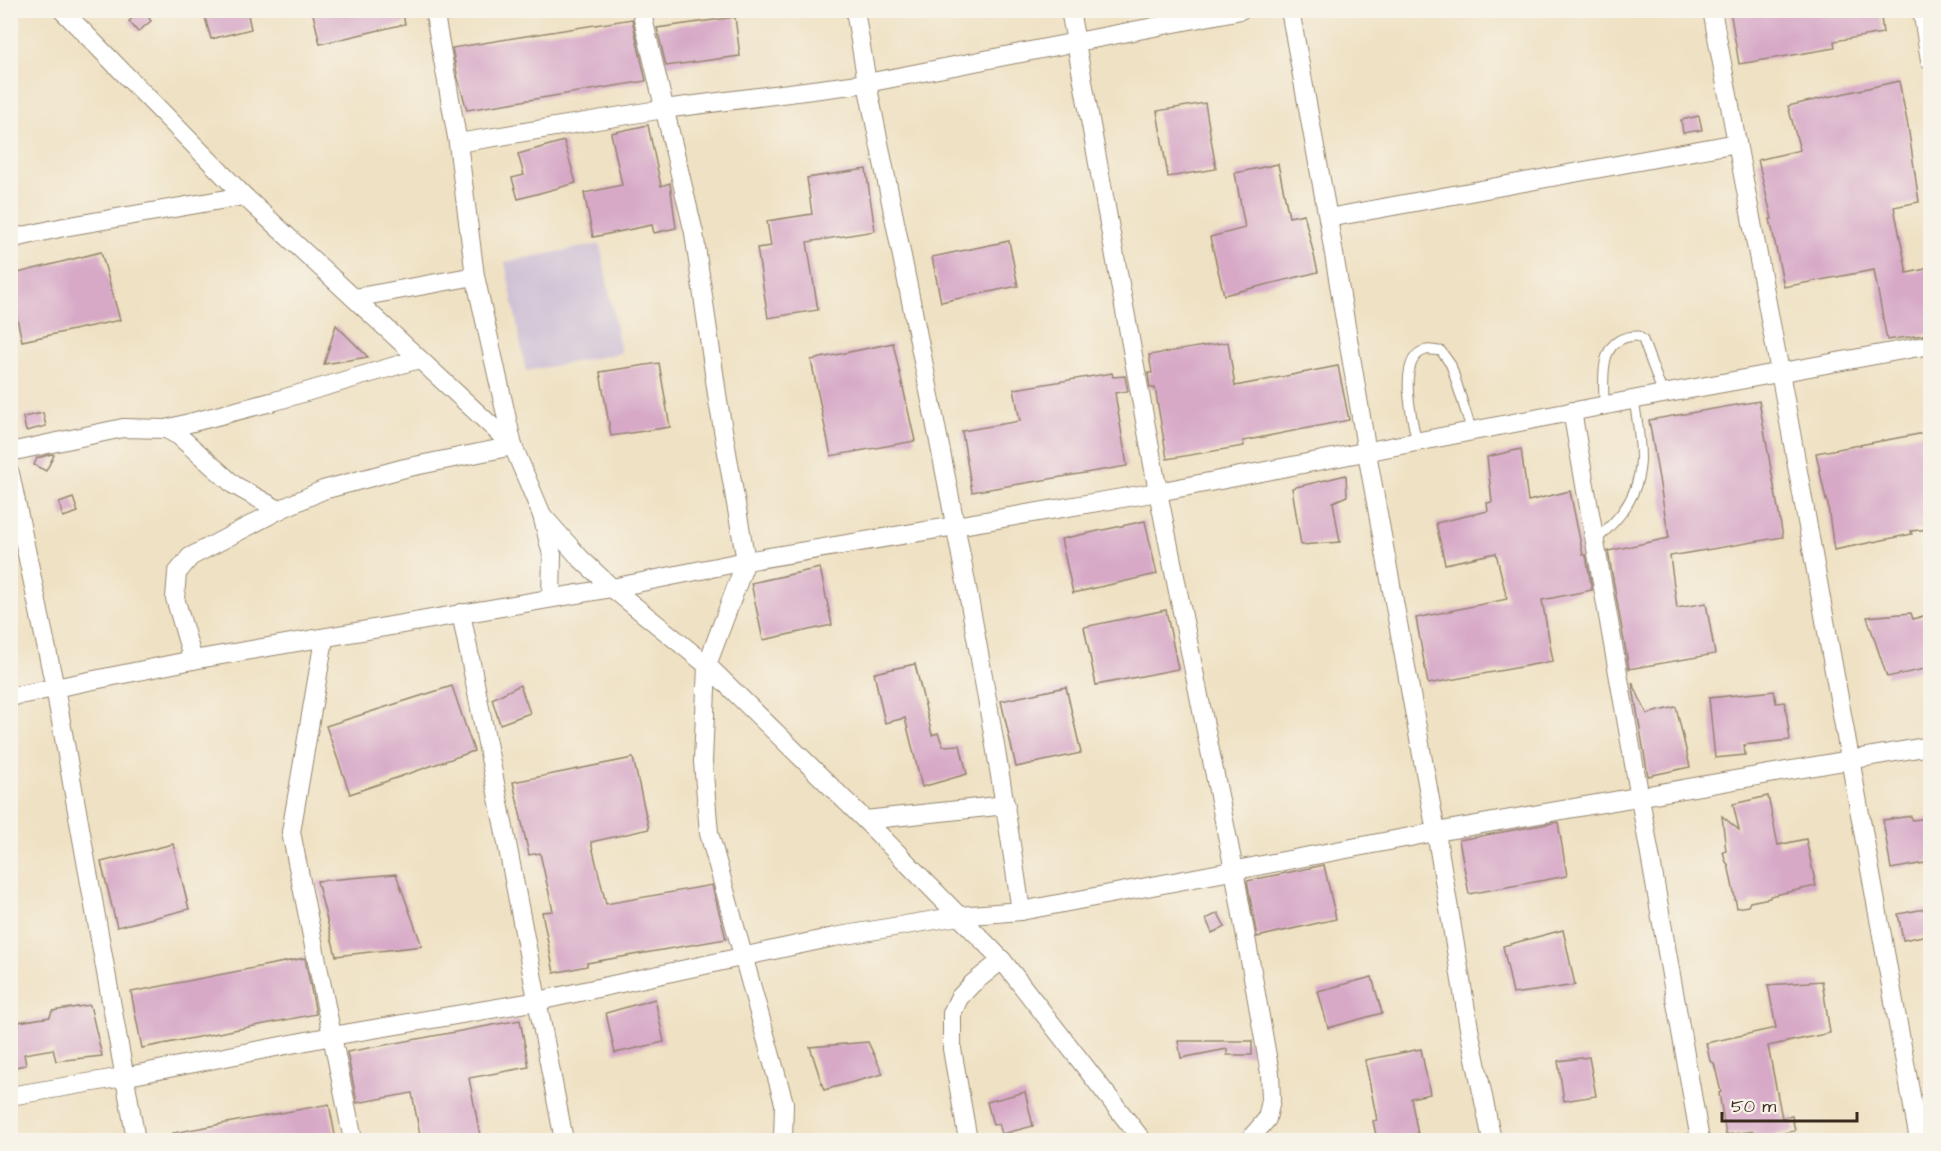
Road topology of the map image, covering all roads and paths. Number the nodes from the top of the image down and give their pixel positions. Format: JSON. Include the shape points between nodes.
{"nodes":[{"id":1,"x":62,"y":10,"type":"edge"},
{"id":2,"x":435,"y":10,"type":"edge"},
{"id":3,"x":640,"y":10,"type":"edge"},
{"id":4,"x":855,"y":10,"type":"edge"},
{"id":5,"x":1070,"y":10,"type":"edge"},
{"id":6,"x":1241,"y":10,"type":"edge"},
{"id":7,"x":1290,"y":10,"type":"edge"},
{"id":8,"x":1712,"y":10,"type":"edge"},
{"id":9,"x":1922,"y":10,"type":"edge"},
{"id":10,"x":1076,"y":42,"type":"junction"},
{"id":11,"x":1930,"y":60,"type":"edge"},
{"id":12,"x":867,"y":83,"type":"junction"},
{"id":13,"x":664,"y":109,"type":"junction"},
{"id":14,"x":458,"y":143,"type":"junction"},
{"id":15,"x":1737,"y":143,"type":"junction"},
{"id":16,"x":244,"y":196,"type":"junction"},
{"id":17,"x":1328,"y":219,"type":"junction"},
{"id":18,"x":10,"y":239,"type":"edge"},
{"id":19,"x":475,"y":276,"type":"junction"},
{"id":20,"x":354,"y":298,"type":"junction"},
{"id":21,"x":1930,"y":345,"type":"edge"},
{"id":22,"x":419,"y":359,"type":"junction"},
{"id":23,"x":1780,"y":372,"type":"junction"},
{"id":24,"x":1663,"y":394,"type":"junction"},
{"id":25,"x":1634,"y":400,"type":"junction"},
{"id":26,"x":1604,"y":405,"type":"junction"},
{"id":27,"x":1572,"y":411,"type":"junction"},
{"id":28,"x":166,"y":429,"type":"junction"},
{"id":29,"x":1472,"y":432,"type":"junction"},
{"id":30,"x":1417,"y":443,"type":"junction"},
{"id":31,"x":513,"y":446,"type":"junction"},
{"id":32,"x":10,"y":452,"type":"edge"},
{"id":33,"x":1367,"y":453,"type":"junction"},
{"id":34,"x":10,"y":473,"type":"edge"},
{"id":35,"x":1158,"y":492,"type":"junction"},
{"id":36,"x":279,"y":510,"type":"junction"},
{"id":37,"x":542,"y":515,"type":"junction"},
{"id":38,"x":955,"y":526,"type":"junction"},
{"id":39,"x":1595,"y":542,"type":"junction"},
{"id":40,"x":746,"y":561,"type":"junction"},
{"id":41,"x":612,"y":588,"type":"junction"},
{"id":42,"x":551,"y":597,"type":"junction"},
{"id":43,"x":461,"y":614,"type":"junction"},
{"id":44,"x":324,"y":639,"type":"junction"},
{"id":45,"x":193,"y":660,"type":"junction"},
{"id":46,"x":707,"y":665,"type":"junction"},
{"id":47,"x":55,"y":688,"type":"junction"},
{"id":48,"x":10,"y":697,"type":"edge"},
{"id":49,"x":1930,"y":746,"type":"edge"},
{"id":50,"x":1851,"y":761,"type":"junction"},
{"id":51,"x":1640,"y":796,"type":"junction"},
{"id":52,"x":1006,"y":805,"type":"junction"},
{"id":53,"x":865,"y":820,"type":"junction"},
{"id":54,"x":1436,"y":832,"type":"junction"},
{"id":55,"x":1234,"y":870,"type":"junction"},
{"id":56,"x":1021,"y":911,"type":"junction"},
{"id":57,"x":959,"y":916,"type":"junction"},
{"id":58,"x":742,"y":958,"type":"junction"},
{"id":59,"x":1002,"y":960,"type":"junction"},
{"id":60,"x":538,"y":1001,"type":"junction"},
{"id":61,"x":332,"y":1036,"type":"junction"},
{"id":62,"x":123,"y":1077,"type":"junction"},
{"id":63,"x":10,"y":1096,"type":"edge"},
{"id":64,"x":136,"y":1140,"type":"edge"},
{"id":65,"x":353,"y":1140,"type":"edge"},
{"id":66,"x":564,"y":1140,"type":"edge"},
{"id":67,"x":783,"y":1140,"type":"edge"},
{"id":68,"x":968,"y":1140,"type":"edge"},
{"id":69,"x":1142,"y":1140,"type":"edge"},
{"id":70,"x":1249,"y":1140,"type":"edge"},
{"id":71,"x":1492,"y":1140,"type":"edge"},
{"id":72,"x":1700,"y":1140,"type":"edge"},
{"id":73,"x":1919,"y":1140,"type":"edge"}],
"edges":[{"from":1,"to":16,"type":"street"},
{"from":2,"to":14,"type":"street"},
{"from":3,"to":13,"type":"street"},
{"from":4,"to":12,"type":"street"},
{"from":5,"to":10,"type":"street"},
{"from":6,"to":10,"type":"street"},
{"from":7,"to":17,"type":"street"},
{"from":8,"to":15,"type":"street"},
{"from":9,"to":11,"type":"street"},
{"from":10,"to":12,"type":"street"},
{"from":10,"to":35,"type":"street"},
{"from":12,"to":13,"type":"street"},
{"from":12,"to":38,"type":"street"},
{"from":13,"to":14,"type":"street"},
{"from":13,"to":40,"type":"street","via":[[694,233]]},
{"from":14,"to":19,"type":"street"},
{"from":15,"to":17,"type":"street"},
{"from":15,"to":23,"type":"street"},
{"from":16,"to":18,"type":"street"},
{"from":16,"to":20,"type":"street"},
{"from":17,"to":33,"type":"street"},
{"from":19,"to":20,"type":"street"},
{"from":19,"to":31,"type":"street"},
{"from":20,"to":22,"type":"street"},
{"from":21,"to":23,"type":"street"},
{"from":22,"to":28,"type":"street"},
{"from":22,"to":31,"type":"street"},
{"from":23,"to":24,"type":"street"},
{"from":23,"to":50,"type":"street"},
{"from":24,"to":25,"type":"street"},
{"from":24,"to":26,"type":"lane","via":[[1642,340],[1632,336],[1615,342],[1607,353]]},
{"from":25,"to":26,"type":"street"},
{"from":25,"to":39,"type":"lane","via":[[1642,458],[1638,484],[1623,510]]},
{"from":26,"to":27,"type":"street"},
{"from":27,"to":29,"type":"street"},
{"from":27,"to":39,"type":"street"},
{"from":28,"to":32,"type":"street","via":[[123,428]]},
{"from":28,"to":36,"type":"street","via":[[234,486]]},
{"from":29,"to":30,"type":"street"},
{"from":29,"to":30,"type":"lane","via":[[1451,365],[1441,351],[1426,350],[1415,357],[1407,376]]},
{"from":30,"to":33,"type":"street"},
{"from":31,"to":36,"type":"street","via":[[333,487]]},
{"from":31,"to":37,"type":"street"},
{"from":33,"to":35,"type":"street"},
{"from":33,"to":54,"type":"street"},
{"from":34,"to":47,"type":"street"},
{"from":35,"to":38,"type":"street"},
{"from":35,"to":55,"type":"street"},
{"from":36,"to":45,"type":"street","via":[[190,557],[177,573],[175,598]]},
{"from":37,"to":41,"type":"street","via":[[579,558]]},
{"from":37,"to":42,"type":"street","via":[[552,555]]},
{"from":38,"to":40,"type":"street"},
{"from":38,"to":52,"type":"street"},
{"from":39,"to":51,"type":"street"},
{"from":40,"to":41,"type":"street"},
{"from":40,"to":46,"type":"street"},
{"from":41,"to":42,"type":"street"},
{"from":41,"to":46,"type":"street"},
{"from":42,"to":43,"type":"street"},
{"from":43,"to":44,"type":"street"},
{"from":43,"to":60,"type":"street"},
{"from":44,"to":45,"type":"street"},
{"from":44,"to":61,"type":"street","via":[[291,832]]},
{"from":45,"to":47,"type":"street"},
{"from":46,"to":53,"type":"street"},
{"from":46,"to":58,"type":"street","via":[[703,762],[709,833]]},
{"from":47,"to":48,"type":"street"},
{"from":47,"to":62,"type":"street"},
{"from":49,"to":50,"type":"street"},
{"from":50,"to":51,"type":"street"},
{"from":50,"to":73,"type":"street"},
{"from":51,"to":54,"type":"street"},
{"from":51,"to":72,"type":"street"},
{"from":52,"to":53,"type":"street"},
{"from":52,"to":56,"type":"street"},
{"from":53,"to":57,"type":"street"},
{"from":54,"to":55,"type":"street"},
{"from":54,"to":71,"type":"street"},
{"from":55,"to":56,"type":"street"},
{"from":55,"to":70,"type":"street","via":[[1270,1073],[1267,1119]]},
{"from":56,"to":57,"type":"street"},
{"from":57,"to":58,"type":"street","via":[[834,937]]},
{"from":57,"to":59,"type":"street"},
{"from":58,"to":60,"type":"street"},
{"from":58,"to":67,"type":"street","via":[[784,1103]]},
{"from":59,"to":68,"type":"street","via":[[972,984],[952,1013],[952,1049]]},
{"from":59,"to":69,"type":"street"},
{"from":60,"to":61,"type":"street"},
{"from":60,"to":66,"type":"street"},
{"from":61,"to":62,"type":"street"},
{"from":61,"to":65,"type":"street"},
{"from":62,"to":63,"type":"street"},
{"from":62,"to":64,"type":"street"}]}
